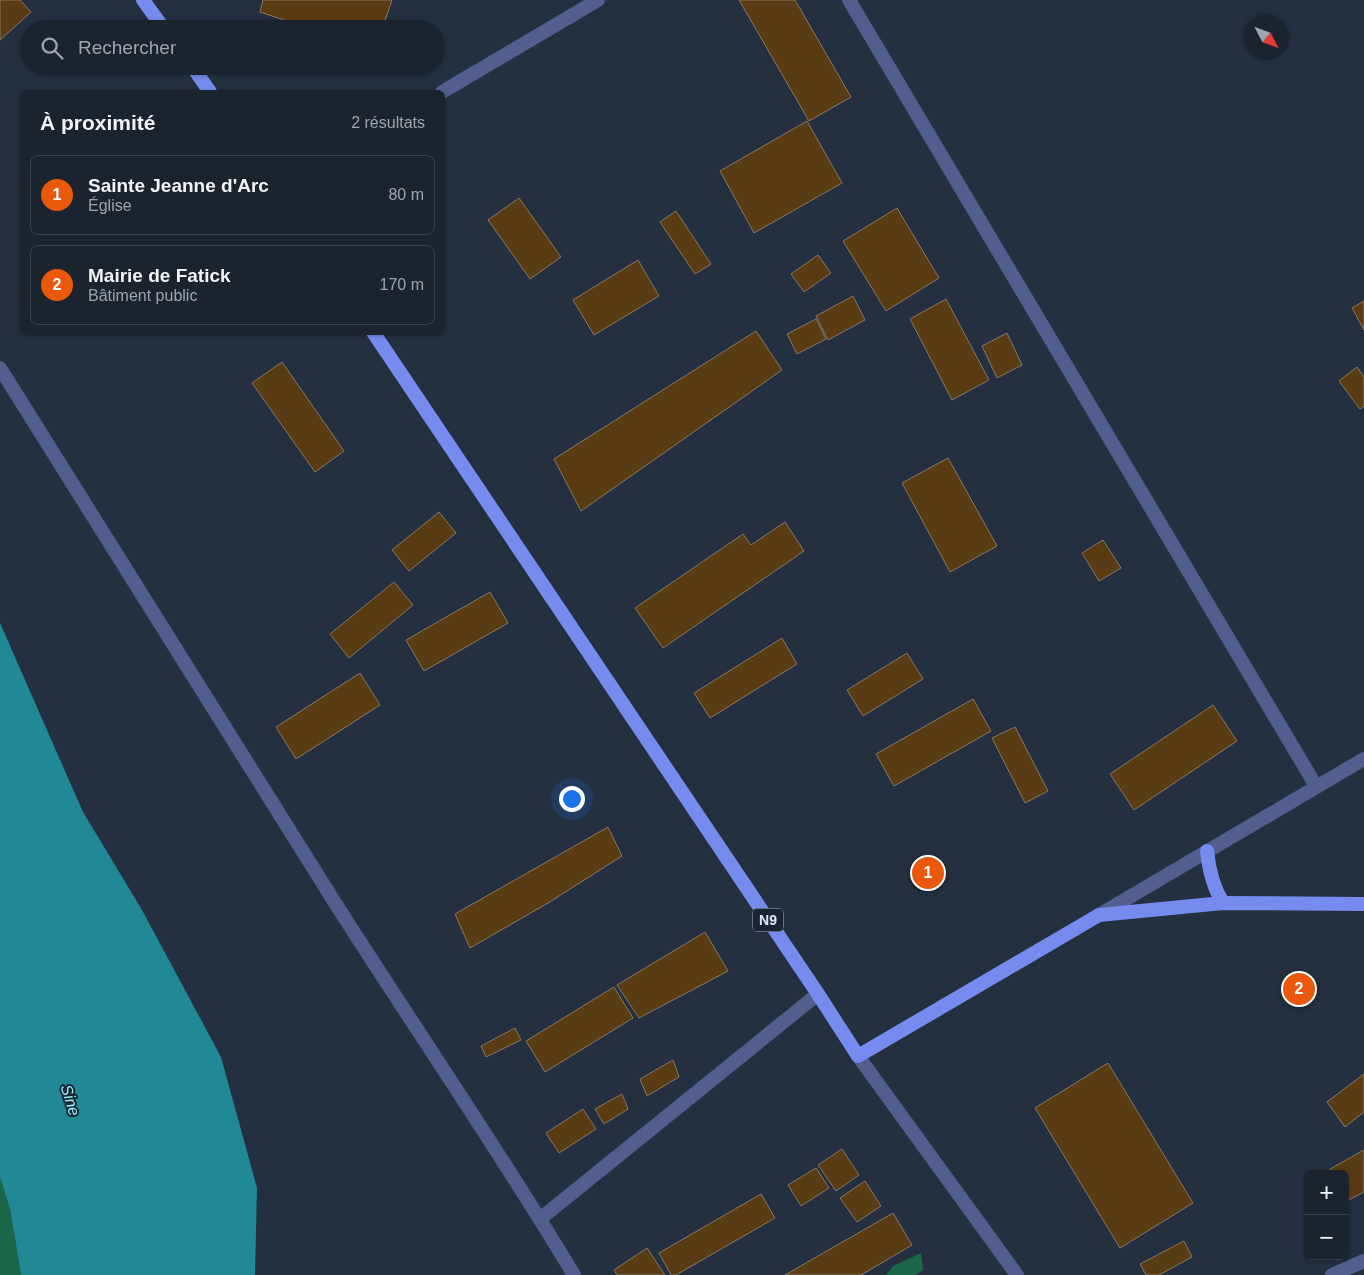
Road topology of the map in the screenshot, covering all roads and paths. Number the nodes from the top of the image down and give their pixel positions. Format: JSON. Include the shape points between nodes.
{"nodes":[{"id":1,"x":143,"y":0,"type":"edge"},
{"id":2,"x":598,"y":0,"type":"edge"},
{"id":3,"x":849,"y":0,"type":"edge"},
{"id":4,"x":157,"y":20,"type":"edge"},
{"id":5,"x":198,"y":75,"type":"edge"},
{"id":6,"x":209,"y":90,"type":"edge"},
{"id":7,"x":445,"y":90,"type":"edge"},
{"id":8,"x":375,"y":335,"type":"edge"},
{"id":9,"x":0,"y":368,"type":"edge"},
{"id":10,"x":1364,"y":759,"type":"edge"},
{"id":11,"x":1316,"y":786,"type":"junction"},
{"id":12,"x":1207,"y":851,"type":"junction"},
{"id":13,"x":1223,"y":903,"type":"junction"},
{"id":14,"x":1362,"y":907,"type":"edge"},
{"id":15,"x":1099,"y":915,"type":"junction"},
{"id":16,"x":818,"y":994,"type":"junction"},
{"id":17,"x":858,"y":1056,"type":"junction"},
{"id":18,"x":540,"y":1219,"type":"junction"},
{"id":19,"x":1364,"y":1261,"type":"edge"},
{"id":20,"x":574,"y":1275,"type":"edge"},
{"id":21,"x":1017,"y":1275,"type":"edge"},
{"id":22,"x":1332,"y":1275,"type":"edge"}],
"edges":[{"from":1,"to":4,"type":"main road"},
{"from":2,"to":7,"type":"street"},
{"from":3,"to":11,"type":"street"},
{"from":5,"to":6,"type":"main road"},
{"from":8,"to":16,"type":"main road","number":"N9"},
{"from":9,"to":18,"type":"street","via":[[332,898]]},
{"from":10,"to":11,"type":"street"},
{"from":11,"to":12,"type":"street"},
{"from":12,"to":13,"type":"main road","via":[[1212,878]]},
{"from":12,"to":15,"type":"street"},
{"from":13,"to":14,"type":"main road"},
{"from":13,"to":15,"type":"main road"},
{"from":15,"to":17,"type":"main road"},
{"from":16,"to":17,"type":"main road","number":"N9"},
{"from":16,"to":18,"type":"street"},
{"from":17,"to":21,"type":"street"},
{"from":18,"to":20,"type":"street"},
{"from":19,"to":22,"type":"street"}]}
